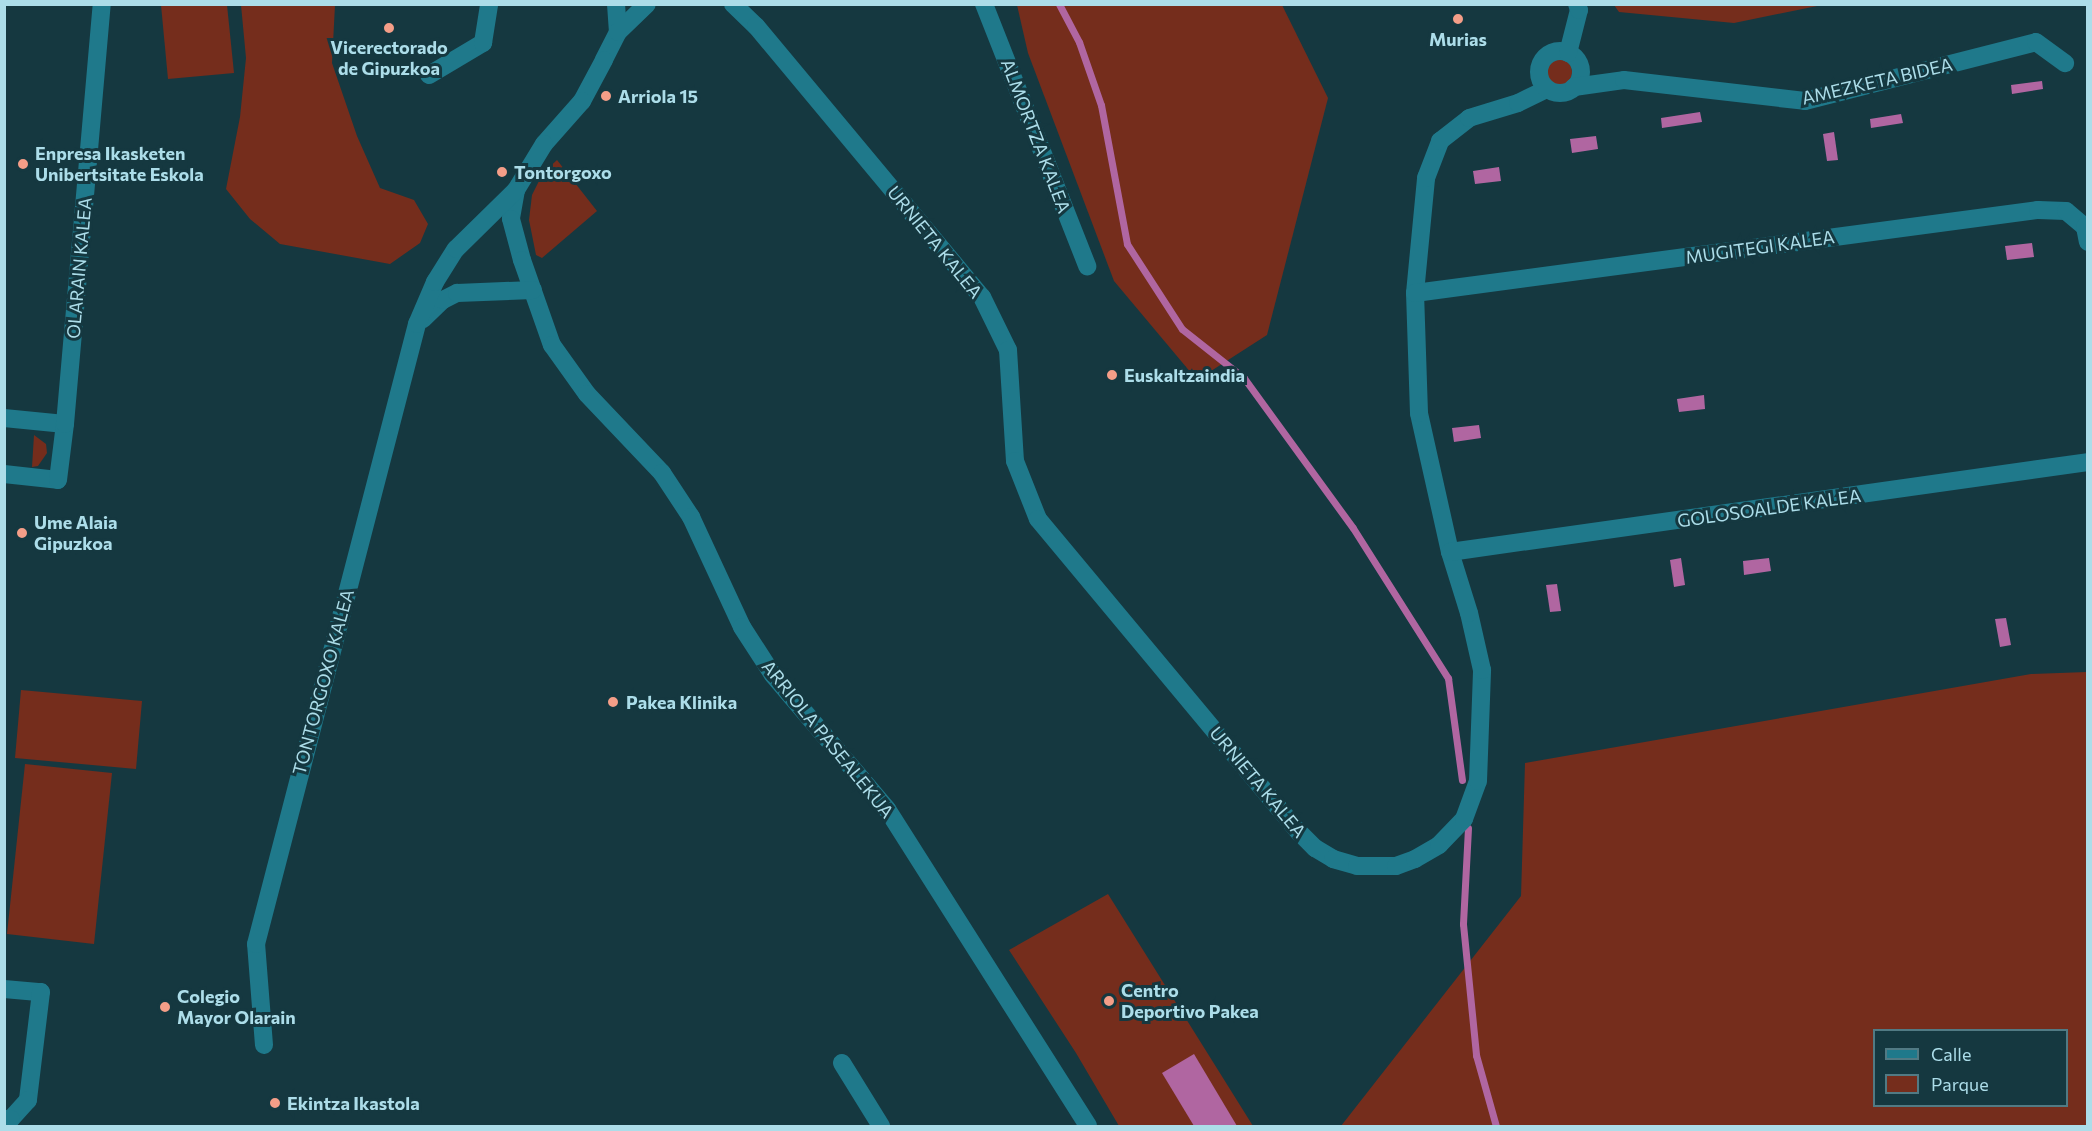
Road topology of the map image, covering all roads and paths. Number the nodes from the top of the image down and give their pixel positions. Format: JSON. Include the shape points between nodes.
{"nodes":[{"id":1,"x":102,"y":4,"type":"edge"},
{"id":2,"x":489,"y":4,"type":"edge"},
{"id":3,"x":616,"y":4,"type":"edge"},
{"id":4,"x":647,"y":4,"type":"edge"},
{"id":5,"x":733,"y":4,"type":"edge"},
{"id":6,"x":984,"y":4,"type":"edge"},
{"id":7,"x":1577,"y":4,"type":"edge"},
{"id":8,"x":618,"y":32,"type":"junction"},
{"id":9,"x":1568,"y":53,"type":"junction"},
{"id":10,"x":2065,"y":63,"type":"dead end"},
{"id":11,"x":429,"y":75,"type":"dead end"},
{"id":12,"x":1574,"y":87,"type":"junction"},
{"id":13,"x":1547,"y":89,"type":"junction"},
{"id":14,"x":516,"y":190,"type":"junction"},
{"id":15,"x":2088,"y":242,"type":"edge"},
{"id":16,"x":1087,"y":267,"type":"dead end"},
{"id":17,"x":533,"y":290,"type":"junction"},
{"id":18,"x":1415,"y":293,"type":"junction"},
{"id":19,"x":417,"y":324,"type":"junction"},
{"id":20,"x":4,"y":418,"type":"edge"},
{"id":21,"x":65,"y":424,"type":"junction"},
{"id":22,"x":2088,"y":462,"type":"edge"},
{"id":23,"x":4,"y":474,"type":"edge"},
{"id":24,"x":1450,"y":552,"type":"junction"},
{"id":25,"x":4,"y":989,"type":"edge"},
{"id":26,"x":264,"y":1045,"type":"dead end"},
{"id":27,"x":842,"y":1064,"type":"dead end"},
{"id":28,"x":4,"y":1119,"type":"edge"},
{"id":29,"x":881,"y":1126,"type":"edge"},
{"id":30,"x":1088,"y":1126,"type":"edge"}],
"edges":[{"from":1,"to":21,"type":"street","name":"OLARAIN KALEA"},
{"from":2,"to":11,"type":"street","via":[[483,43]]},
{"from":3,"to":8,"type":"street"},
{"from":4,"to":8,"type":"street"},
{"from":5,"to":24,"type":"street","name":"URNIETA KALEA","via":[[756,26],[982,297],[1008,350],[1014,461],[1038,519],[1299,832],[1333,859],[1357,866],[1396,866],[1439,845],[1464,819],[1478,781],[1482,670]]},
{"from":6,"to":16,"type":"street","name":"ALMORTZA KALEA"},
{"from":7,"to":9,"type":"street","via":[[1579,10]]},
{"from":8,"to":14,"type":"street","name":"ARRIOLA PASEALEKUA","via":[[582,100],[544,144]]},
{"from":9,"to":12,"type":"street","via":[[1580,70]]},
{"from":9,"to":13,"type":"street","via":[[1554,52],[1542,61],[1539,75]]},
{"from":10,"to":12,"type":"street","name":"AMEZKETA BIDEA","via":[[2036,42],[1805,101],[1624,80]]},
{"from":12,"to":13,"type":"street","name":"AMEZKETA BIDEA","via":[[1558,93]]},
{"from":13,"to":18,"type":"street","name":"URNIETA KALEA","via":[[1518,103],[1469,118],[1440,141],[1426,178]]},
{"from":14,"to":17,"type":"street","name":"ARRIOLA PASEALEKUA","via":[[512,219]]},
{"from":14,"to":19,"type":"street","name":"TONTORGOXO KALEA","via":[[456,249],[435,282]]},
{"from":15,"to":18,"type":"street","name":"MUGITEGI KALEA","via":[[2085,227],[2066,211],[2038,210]]},
{"from":17,"to":19,"type":"street","via":[[457,293],[443,300]]},
{"from":17,"to":30,"type":"street","name":"ARRIOLA PASEALEKUA","via":[[552,345],[568,370],[662,473],[691,517],[742,627],[773,675],[887,809]]},
{"from":18,"to":24,"type":"street","name":"URNIETA KALEA","via":[[1419,412]]},
{"from":19,"to":26,"type":"street","name":"TONTORGOXO KALEA","via":[[256,944]]},
{"from":20,"to":21,"type":"street"},
{"from":21,"to":23,"type":"street","name":"OLARAIN KALEA","via":[[58,480]]},
{"from":22,"to":24,"type":"street","name":"GOLOSOALDE KALEA"},
{"from":25,"to":28,"type":"street","via":[[41,992],[28,1100],[11,1119]]},
{"from":27,"to":29,"type":"street"}]}
